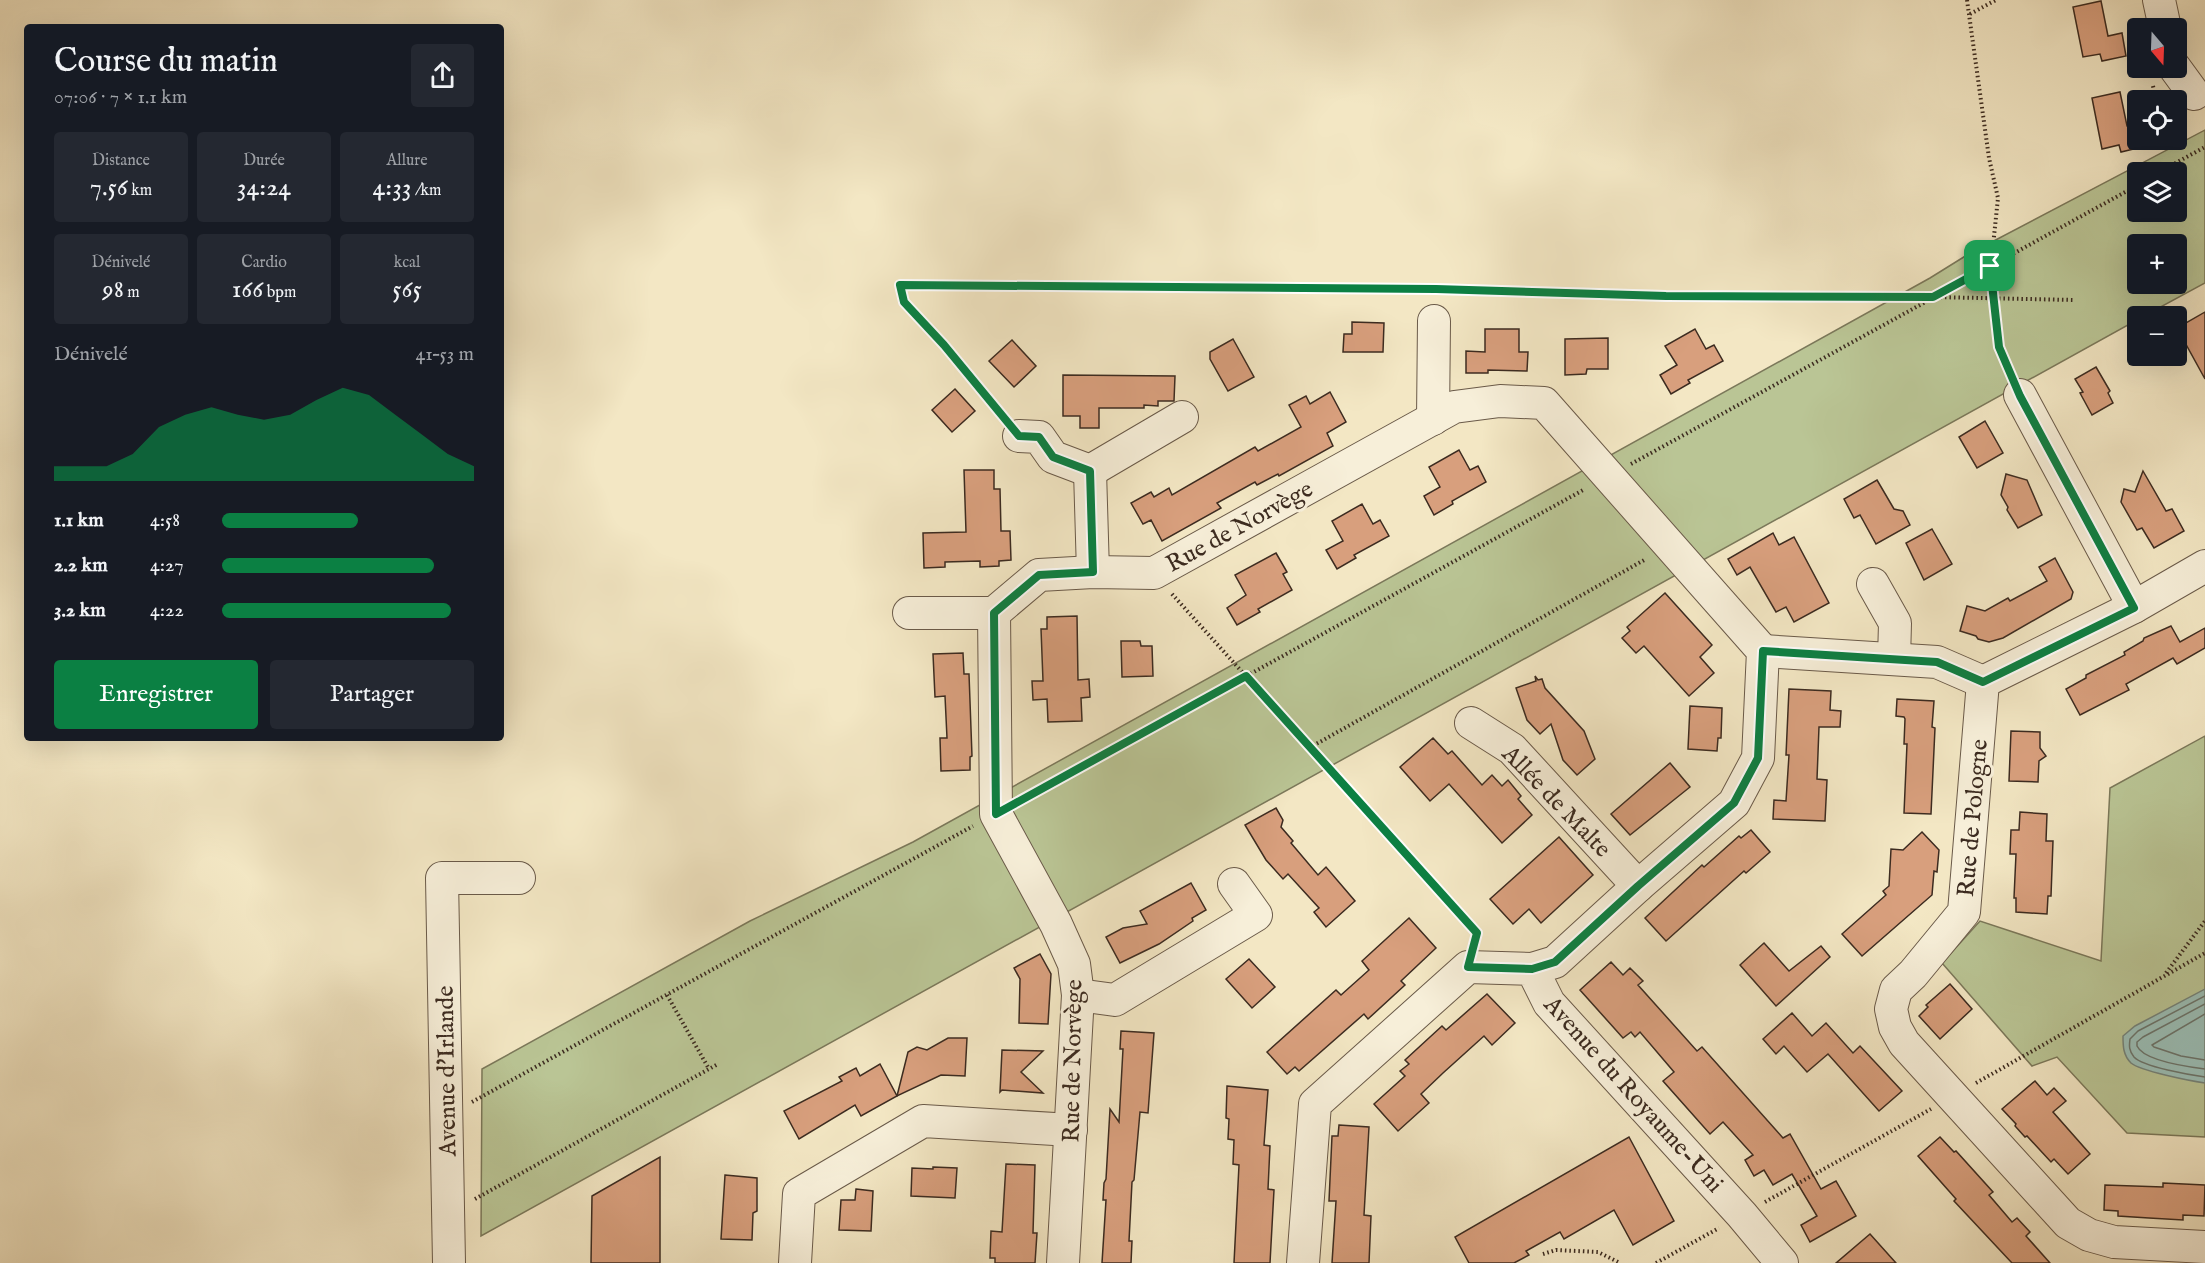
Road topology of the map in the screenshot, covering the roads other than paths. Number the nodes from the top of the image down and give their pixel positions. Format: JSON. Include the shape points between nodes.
{"nodes":[{"id":1,"x":2159,"y":0,"type":"edge"},
{"id":2,"x":2164,"y":18,"type":"edge"},
{"id":3,"x":2183,"y":78,"type":"edge"},
{"id":4,"x":2194,"y":93,"type":"dead end"},
{"id":5,"x":1434,"y":321,"type":"dead end"},
{"id":6,"x":2020,"y":396,"type":"road end"},
{"id":7,"x":1182,"y":417,"type":"dead end"},
{"id":8,"x":1433,"y":419,"type":"junction"},
{"id":9,"x":1019,"y":436,"type":"road end"},
{"id":10,"x":1090,"y":471,"type":"junction"},
{"id":11,"x":2205,"y":566,"type":"edge"},
{"id":12,"x":1093,"y":572,"type":"junction"},
{"id":13,"x":1873,"y":584,"type":"dead end"},
{"id":14,"x":2134,"y":608,"type":"junction"},
{"id":15,"x":994,"y":613,"type":"junction"},
{"id":16,"x":909,"y":614,"type":"dead end"},
{"id":17,"x":1763,"y":651,"type":"junction"},
{"id":18,"x":1894,"y":659,"type":"junction"},
{"id":19,"x":1983,"y":682,"type":"junction"},
{"id":20,"x":1471,"y":723,"type":"dead end"},
{"id":21,"x":519,"y":878,"type":"dead end"},
{"id":22,"x":1234,"y":884,"type":"dead end"},
{"id":23,"x":1638,"y":886,"type":"junction"},
{"id":24,"x":1532,"y":969,"type":"junction"},
{"id":25,"x":1078,"y":995,"type":"junction"},
{"id":26,"x":1071,"y":1130,"type":"junction"},
{"id":27,"x":2199,"y":1252,"type":"edge"},
{"id":28,"x":449,"y":1263,"type":"edge"},
{"id":29,"x":795,"y":1263,"type":"edge"},
{"id":30,"x":1063,"y":1263,"type":"edge"},
{"id":31,"x":1303,"y":1263,"type":"edge"},
{"id":32,"x":1782,"y":1263,"type":"edge"}],
"edges":[{"from":1,"to":2,"type":"street"},
{"from":3,"to":4,"type":"street"},
{"from":5,"to":8,"type":"street"},
{"from":6,"to":14,"type":"street"},
{"from":7,"to":10,"type":"street"},
{"from":8,"to":12,"type":"street","name":"Rue de Norvège","via":[[1154,573]]},
{"from":8,"to":17,"type":"street","name":"Rue de Norvège","via":[[1454,407],[1500,401],[1544,403]]},
{"from":9,"to":10,"type":"street","via":[[1039,437],[1053,457]]},
{"from":10,"to":12,"type":"street"},
{"from":11,"to":14,"type":"street"},
{"from":12,"to":15,"type":"street","name":"Rue de Norvège","via":[[1039,575]]},
{"from":13,"to":18,"type":"street","via":[[1895,623]]},
{"from":14,"to":19,"type":"street"},
{"from":15,"to":16,"type":"street"},
{"from":15,"to":25,"type":"street","name":"Rue de Norvège","via":[[996,814],[1056,924],[1074,964]]},
{"from":17,"to":18,"type":"street"},
{"from":17,"to":23,"type":"street","via":[[1758,758],[1749,776],[1734,803]]},
{"from":18,"to":19,"type":"street","via":[[1937,662]]},
{"from":19,"to":27,"type":"street","name":"Rue de Pologne","via":[[1964,912],[1914,974],[1896,990],[1892,1010],[1895,1027],[1904,1043],[2068,1223],[2089,1235],[2114,1242]]},
{"from":20,"to":23,"type":"street","name":"Allée de Malte","via":[[1512,749]]},
{"from":21,"to":28,"type":"street","name":"Avenue d'Irlande","via":[[442,878]]},
{"from":22,"to":25,"type":"street","via":[[1256,915],[1115,1000]]},
{"from":23,"to":24,"type":"street","via":[[1555,962]]},
{"from":24,"to":31,"type":"street","name":"Avenue du Royaume-Uni","via":[[1468,967],[1315,1104]]},
{"from":24,"to":32,"type":"street","name":"Avenue du Royaume-Uni","via":[[1549,1003]]},
{"from":25,"to":26,"type":"street","name":"Rue de Norvège"},
{"from":26,"to":29,"type":"street","via":[[923,1121],[800,1194]]},
{"from":26,"to":30,"type":"street","name":"Rue de Norvège"}]}
